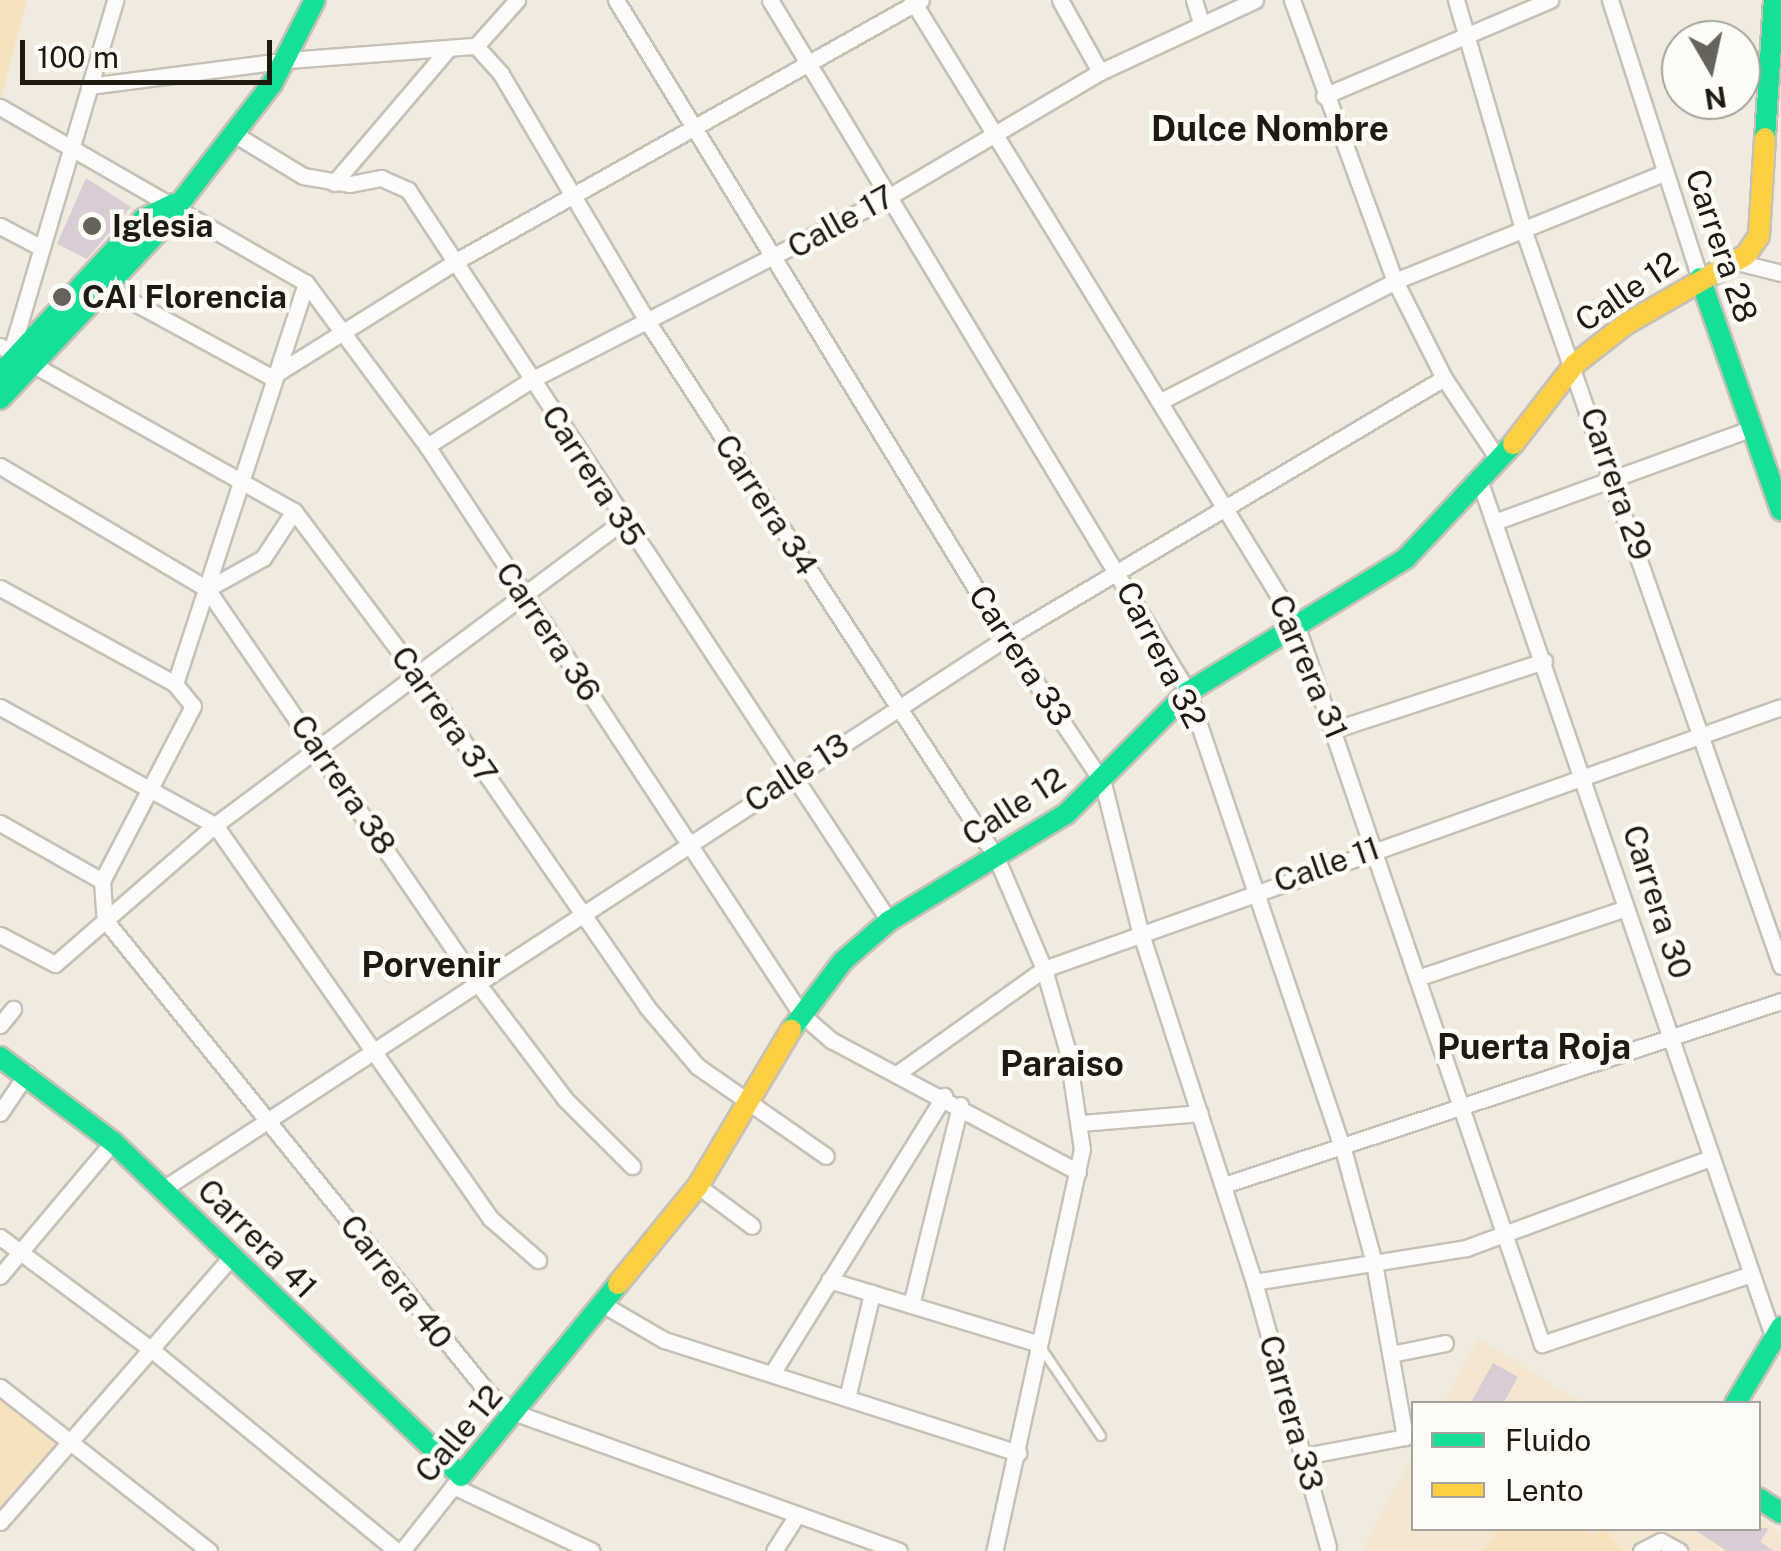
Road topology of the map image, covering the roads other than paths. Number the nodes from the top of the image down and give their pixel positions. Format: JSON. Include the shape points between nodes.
{"nodes":[{"id":1,"x":115,"y":0,"type":"edge"},
{"id":2,"x":316,"y":0,"type":"edge"},
{"id":3,"x":517,"y":0,"type":"edge"},
{"id":4,"x":616,"y":0,"type":"edge"},
{"id":5,"x":770,"y":0,"type":"edge"},
{"id":6,"x":1060,"y":0,"type":"edge"},
{"id":7,"x":1194,"y":0,"type":"edge"},
{"id":8,"x":1255,"y":0,"type":"edge"},
{"id":9,"x":1292,"y":0,"type":"edge"},
{"id":10,"x":1456,"y":0,"type":"edge"},
{"id":11,"x":1550,"y":0,"type":"edge"},
{"id":12,"x":1610,"y":0,"type":"edge"},
{"id":13,"x":916,"y":1,"type":"edge"},
{"id":14,"x":1777,"y":9,"type":"edge"},
{"id":15,"x":1202,"y":24,"type":"junction"},
{"id":16,"x":1468,"y":34,"type":"junction"},
{"id":17,"x":476,"y":46,"type":"junction"},
{"id":18,"x":449,"y":48,"type":"junction"},
{"id":19,"x":288,"y":60,"type":"junction"},
{"id":20,"x":806,"y":66,"type":"junction"},
{"id":21,"x":1100,"y":72,"type":"junction"},
{"id":22,"x":89,"y":86,"type":"junction"},
{"id":23,"x":1324,"y":96,"type":"junction"},
{"id":24,"x":0,"y":106,"type":"edge"},
{"id":25,"x":695,"y":130,"type":"junction"},
{"id":26,"x":232,"y":132,"type":"junction"},
{"id":27,"x":996,"y":134,"type":"junction"},
{"id":28,"x":72,"y":144,"type":"junction"},
{"id":29,"x":1664,"y":173,"type":"junction"},
{"id":30,"x":334,"y":183,"type":"junction"},
{"id":31,"x":574,"y":197,"type":"junction"},
{"id":32,"x":884,"y":199,"type":"junction"},
{"id":33,"x":176,"y":203,"type":"junction"},
{"id":34,"x":0,"y":226,"type":"edge"},
{"id":35,"x":1522,"y":226,"type":"junction"},
{"id":36,"x":42,"y":248,"type":"junction"},
{"id":37,"x":776,"y":258,"type":"junction"},
{"id":38,"x":458,"y":260,"type":"junction"},
{"id":39,"x":1737,"y":262,"type":"junction"},
{"id":40,"x":1781,"y":273,"type":"edge"},
{"id":41,"x":1700,"y":278,"type":"junction"},
{"id":42,"x":1395,"y":281,"type":"junction"},
{"id":43,"x":306,"y":283,"type":"junction"},
{"id":44,"x":99,"y":284,"type":"junction"},
{"id":45,"x":649,"y":324,"type":"junction"},
{"id":46,"x":345,"y":330,"type":"junction"},
{"id":47,"x":16,"y":355,"type":"edge"},
{"id":48,"x":1575,"y":364,"type":"junction"},
{"id":49,"x":0,"y":374,"type":"edge"},
{"id":50,"x":271,"y":377,"type":"junction"},
{"id":51,"x":1444,"y":378,"type":"junction"},
{"id":52,"x":531,"y":380,"type":"junction"},
{"id":53,"x":0,"y":399,"type":"edge"},
{"id":54,"x":1161,"y":401,"type":"junction"},
{"id":55,"x":1752,"y":428,"type":"junction"},
{"id":56,"x":427,"y":446,"type":"junction"},
{"id":57,"x":1498,"y":459,"type":"junction"},
{"id":58,"x":0,"y":466,"type":"edge"},
{"id":59,"x":1614,"y":478,"type":"junction"},
{"id":60,"x":240,"y":481,"type":"junction"},
{"id":61,"x":1481,"y":486,"type":"junction"},
{"id":62,"x":1226,"y":505,"type":"junction"},
{"id":63,"x":1781,"y":510,"type":"edge"},
{"id":64,"x":294,"y":511,"type":"junction"},
{"id":65,"x":1498,"y":520,"type":"junction"},
{"id":66,"x":622,"y":521,"type":"junction"},
{"id":67,"x":1116,"y":569,"type":"junction"},
{"id":68,"x":0,"y":588,"type":"edge"},
{"id":69,"x":207,"y":588,"type":"junction"},
{"id":70,"x":522,"y":596,"type":"junction"},
{"id":71,"x":1296,"y":624,"type":"junction"},
{"id":72,"x":1006,"y":638,"type":"junction"},
{"id":73,"x":1544,"y":661,"type":"junction"},
{"id":74,"x":418,"y":676,"type":"junction"},
{"id":75,"x":176,"y":684,"type":"junction"},
{"id":76,"x":1188,"y":692,"type":"junction"},
{"id":77,"x":0,"y":707,"type":"edge"},
{"id":78,"x":1781,"y":707,"type":"edge"},
{"id":79,"x":897,"y":708,"type":"junction"},
{"id":80,"x":1336,"y":729,"type":"junction"},
{"id":81,"x":1703,"y":735,"type":"junction"},
{"id":82,"x":321,"y":750,"type":"junction"},
{"id":83,"x":1583,"y":775,"type":"junction"},
{"id":84,"x":794,"y":776,"type":"junction"},
{"id":85,"x":1103,"y":782,"type":"junction"},
{"id":86,"x":152,"y":793,"type":"junction"},
{"id":87,"x":0,"y":823,"type":"edge"},
{"id":88,"x":215,"y":826,"type":"junction"},
{"id":89,"x":688,"y":841,"type":"junction"},
{"id":90,"x":1375,"y":848,"type":"junction"},
{"id":91,"x":996,"y":857,"type":"junction"},
{"id":92,"x":102,"y":880,"type":"junction"},
{"id":93,"x":1260,"y":888,"type":"junction"},
{"id":94,"x":1626,"y":908,"type":"junction"},
{"id":95,"x":582,"y":910,"type":"junction"},
{"id":96,"x":105,"y":920,"type":"junction"},
{"id":97,"x":889,"y":921,"type":"junction"},
{"id":98,"x":1140,"y":931,"type":"junction"},
{"id":99,"x":0,"y":935,"type":"edge"},
{"id":100,"x":1781,"y":966,"type":"edge"},
{"id":101,"x":1044,"y":969,"type":"junction"},
{"id":102,"x":1420,"y":977,"type":"junction"},
{"id":103,"x":474,"y":980,"type":"junction"},
{"id":104,"x":1781,"y":1001,"type":"edge"},
{"id":105,"x":13,"y":1009,"type":"dead end"},
{"id":106,"x":802,"y":1014,"type":"junction"},
{"id":107,"x":0,"y":1026,"type":"edge"},
{"id":108,"x":1670,"y":1037,"type":"junction"},
{"id":109,"x":371,"y":1050,"type":"junction"},
{"id":110,"x":0,"y":1057,"type":"edge"},
{"id":111,"x":27,"y":1073,"type":"junction"},
{"id":112,"x":898,"y":1073,"type":"junction"},
{"id":113,"x":944,"y":1096,"type":"junction"},
{"id":114,"x":748,"y":1105,"type":"junction"},
{"id":115,"x":960,"y":1105,"type":"junction"},
{"id":116,"x":1464,"y":1109,"type":"junction"},
{"id":117,"x":0,"y":1113,"type":"edge"},
{"id":118,"x":1200,"y":1113,"type":"junction"},
{"id":119,"x":266,"y":1116,"type":"junction"},
{"id":120,"x":1081,"y":1123,"type":"junction"},
{"id":121,"x":114,"y":1142,"type":"junction"},
{"id":122,"x":1342,"y":1150,"type":"junction"},
{"id":123,"x":826,"y":1156,"type":"dead end"},
{"id":124,"x":1711,"y":1158,"type":"junction"},
{"id":125,"x":632,"y":1166,"type":"dead end"},
{"id":126,"x":1078,"y":1172,"type":"junction"},
{"id":127,"x":1224,"y":1184,"type":"junction"},
{"id":128,"x":698,"y":1186,"type":"junction"},
{"id":129,"x":163,"y":1188,"type":"junction"},
{"id":130,"x":752,"y":1226,"type":"dead end"},
{"id":131,"x":1505,"y":1234,"type":"junction"},
{"id":132,"x":0,"y":1237,"type":"edge"},
{"id":133,"x":21,"y":1254,"type":"junction"},
{"id":134,"x":230,"y":1258,"type":"junction"},
{"id":135,"x":538,"y":1260,"type":"dead end"},
{"id":136,"x":1374,"y":1263,"type":"junction"},
{"id":137,"x":1751,"y":1274,"type":"junction"},
{"id":138,"x":0,"y":1276,"type":"edge"},
{"id":139,"x":829,"y":1280,"type":"junction"},
{"id":140,"x":1254,"y":1282,"type":"junction"},
{"id":141,"x":872,"y":1293,"type":"junction"},
{"id":142,"x":604,"y":1305,"type":"junction"},
{"id":143,"x":911,"y":1305,"type":"junction"},
{"id":144,"x":1778,"y":1333,"type":"edge"},
{"id":145,"x":1038,"y":1342,"type":"junction"},
{"id":146,"x":1445,"y":1344,"type":"dead end"},
{"id":147,"x":152,"y":1350,"type":"junction"},
{"id":148,"x":1391,"y":1354,"type":"junction"},
{"id":149,"x":773,"y":1372,"type":"junction"},
{"id":150,"x":0,"y":1387,"type":"edge"},
{"id":151,"x":848,"y":1394,"type":"junction"},
{"id":152,"x":1737,"y":1401,"type":"edge"},
{"id":153,"x":516,"y":1413,"type":"junction"},
{"id":154,"x":1101,"y":1436,"type":"dead end"},
{"id":155,"x":68,"y":1442,"type":"junction"},
{"id":156,"x":1018,"y":1453,"type":"junction"},
{"id":157,"x":1304,"y":1456,"type":"junction"},
{"id":158,"x":458,"y":1481,"type":"junction"},
{"id":159,"x":796,"y":1515,"type":"junction"},
{"id":160,"x":0,"y":1522,"type":"edge"},
{"id":161,"x":189,"y":1545,"type":"edge"},
{"id":162,"x":1328,"y":1548,"type":"dead end"},
{"id":163,"x":210,"y":1551,"type":"edge"},
{"id":164,"x":400,"y":1551,"type":"edge"},
{"id":165,"x":592,"y":1551,"type":"edge"},
{"id":166,"x":774,"y":1551,"type":"edge"},
{"id":167,"x":899,"y":1551,"type":"edge"},
{"id":168,"x":994,"y":1551,"type":"edge"},
{"id":169,"x":1642,"y":1551,"type":"edge"},
{"id":170,"x":1679,"y":1551,"type":"edge"}],
"edges":[{"from":1,"to":22,"type":"street"},
{"from":2,"to":19,"type":"street"},
{"from":3,"to":17,"type":"street"},
{"from":4,"to":25,"type":"street","name":"Carrera 33"},
{"from":5,"to":20,"type":"street","name":"Carrera 32"},
{"from":6,"to":21,"type":"street"},
{"from":7,"to":15,"type":"street"},
{"from":8,"to":15,"type":"street","name":"Calle 17"},
{"from":9,"to":23,"type":"street"},
{"from":10,"to":16,"type":"street","name":"Carrera 29"},
{"from":11,"to":16,"type":"street"},
{"from":12,"to":29,"type":"street","name":"Carrera 28"},
{"from":13,"to":20,"type":"street"},
{"from":13,"to":27,"type":"street","name":"Carrera 31"},
{"from":14,"to":39,"type":"street","via":[[1758,236]]},
{"from":15,"to":21,"type":"street","name":"Calle 17"},
{"from":16,"to":23,"type":"street"},
{"from":16,"to":35,"type":"street","name":"Carrera 29"},
{"from":17,"to":18,"type":"street"},
{"from":17,"to":31,"type":"street","name":"Carrera 34","via":[[501,74]]},
{"from":18,"to":19,"type":"street"},
{"from":18,"to":30,"type":"street"},
{"from":19,"to":22,"type":"street"},
{"from":19,"to":26,"type":"street"},
{"from":20,"to":25,"type":"street"},
{"from":20,"to":32,"type":"street","name":"Carrera 32"},
{"from":21,"to":27,"type":"street","name":"Calle 17"},
{"from":22,"to":28,"type":"street"},
{"from":23,"to":42,"type":"street"},
{"from":24,"to":28,"type":"street","name":"Carrera 36"},
{"from":25,"to":31,"type":"street"},
{"from":25,"to":37,"type":"street","name":"Carrera 33"},
{"from":26,"to":30,"type":"street","name":"Carrera 35","via":[[303,176]]},
{"from":26,"to":33,"type":"street"},
{"from":27,"to":32,"type":"street","name":"Calle 17"},
{"from":27,"to":54,"type":"street","name":"Carrera 31"},
{"from":28,"to":33,"type":"street","name":"Carrera 36"},
{"from":28,"to":36,"type":"street"},
{"from":29,"to":35,"type":"street"},
{"from":29,"to":41,"type":"street","name":"Carrera 28"},
{"from":30,"to":38,"type":"street","name":"Carrera 35","via":[[396,180]]},
{"from":31,"to":38,"type":"street"},
{"from":31,"to":45,"type":"street","name":"Carrera 34"},
{"from":32,"to":37,"type":"street","name":"Calle 17"},
{"from":32,"to":67,"type":"street","name":"Carrera 32"},
{"from":33,"to":43,"type":"street","name":"Carrera 36"},
{"from":33,"to":44,"type":"street","via":[[143,219]]},
{"from":34,"to":36,"type":"street"},
{"from":35,"to":42,"type":"street"},
{"from":35,"to":48,"type":"street","name":"Carrera 29"},
{"from":36,"to":47,"type":"street"},
{"from":37,"to":45,"type":"street","name":"Calle 17"},
{"from":37,"to":72,"type":"street","name":"Carrera 33"},
{"from":38,"to":46,"type":"street"},
{"from":38,"to":52,"type":"street","name":"Carrera 35"},
{"from":39,"to":40,"type":"street"},
{"from":39,"to":41,"type":"street","name":"Calle 12"},
{"from":41,"to":48,"type":"street","name":"Calle 12"},
{"from":41,"to":55,"type":"street","name":"Carrera 28"},
{"from":42,"to":51,"type":"street"},
{"from":42,"to":54,"type":"street"},
{"from":43,"to":46,"type":"street","name":"Carrera 36"},
{"from":43,"to":50,"type":"street"},
{"from":44,"to":47,"type":"street"},
{"from":44,"to":50,"type":"street"},
{"from":45,"to":52,"type":"street","name":"Calle 17"},
{"from":45,"to":79,"type":"street","name":"Carrera 34"},
{"from":46,"to":50,"type":"street"},
{"from":46,"to":56,"type":"street","name":"Carrera 36"},
{"from":47,"to":49,"type":"street"},
{"from":47,"to":53,"type":"street"},
{"from":47,"to":60,"type":"street","name":"Carrera 37"},
{"from":48,"to":57,"type":"street","name":"Calle 12"},
{"from":48,"to":59,"type":"street","name":"Carrera 29"},
{"from":50,"to":60,"type":"street"},
{"from":51,"to":57,"type":"street"},
{"from":51,"to":62,"type":"street","name":"Calle 13"},
{"from":52,"to":56,"type":"street","name":"Calle 17"},
{"from":52,"to":66,"type":"street","name":"Carrera 35"},
{"from":54,"to":62,"type":"street","name":"Carrera 31"},
{"from":55,"to":59,"type":"street"},
{"from":55,"to":63,"type":"street","name":"Carrera 28"},
{"from":56,"to":70,"type":"street","name":"Carrera 36"},
{"from":57,"to":61,"type":"street","name":"Calle 12"},
{"from":58,"to":69,"type":"street","name":"Carrera 38"},
{"from":59,"to":65,"type":"street"},
{"from":59,"to":81,"type":"street","name":"Carrera 29"},
{"from":60,"to":64,"type":"street","name":"Carrera 37"},
{"from":60,"to":69,"type":"street"},
{"from":61,"to":65,"type":"street","name":"Carrera 30"},
{"from":61,"to":71,"type":"street","name":"Calle 12","via":[[1405,559]]},
{"from":62,"to":67,"type":"street","name":"Calle 13"},
{"from":62,"to":71,"type":"street","name":"Carrera 31"},
{"from":64,"to":69,"type":"street","via":[[262,558]]},
{"from":64,"to":74,"type":"street","name":"Carrera 37"},
{"from":65,"to":73,"type":"street","name":"Carrera 30"},
{"from":66,"to":70,"type":"street"},
{"from":66,"to":84,"type":"street","name":"Carrera 35"},
{"from":67,"to":72,"type":"street","name":"Calle 13"},
{"from":67,"to":76,"type":"street","name":"Carrera 32"},
{"from":68,"to":75,"type":"street"},
{"from":69,"to":75,"type":"street"},
{"from":69,"to":82,"type":"street","name":"Carrera 38"},
{"from":70,"to":74,"type":"street"},
{"from":70,"to":89,"type":"street","name":"Carrera 36"},
{"from":71,"to":76,"type":"street","name":"Calle 12"},
{"from":71,"to":80,"type":"street","name":"Carrera 31"},
{"from":72,"to":79,"type":"street","name":"Calle 13"},
{"from":72,"to":85,"type":"street","name":"Carrera 33"},
{"from":73,"to":80,"type":"street"},
{"from":73,"to":83,"type":"street","name":"Carrera 30"},
{"from":74,"to":82,"type":"street"},
{"from":74,"to":95,"type":"street","name":"Carrera 37"},
{"from":75,"to":86,"type":"street","via":[[192,706]]},
{"from":76,"to":85,"type":"street","name":"Calle 12"},
{"from":76,"to":93,"type":"street","name":"Carrera 32"},
{"from":77,"to":86,"type":"street"},
{"from":78,"to":81,"type":"street","name":"Calle 11"},
{"from":79,"to":84,"type":"street","name":"Calle 13"},
{"from":79,"to":91,"type":"street","name":"Carrera 34"},
{"from":80,"to":90,"type":"street","name":"Carrera 31"},
{"from":81,"to":83,"type":"street","name":"Calle 11"},
{"from":81,"to":100,"type":"street","name":"Carrera 29"},
{"from":82,"to":88,"type":"street"},
{"from":82,"to":103,"type":"street","name":"Carrera 38"},
{"from":83,"to":90,"type":"street","name":"Calle 11"},
{"from":83,"to":94,"type":"street","name":"Carrera 30"},
{"from":84,"to":89,"type":"street","name":"Calle 13"},
{"from":84,"to":97,"type":"street","name":"Carrera 35"},
{"from":85,"to":91,"type":"street","name":"Calle 12"},
{"from":85,"to":98,"type":"street","name":"Carrera 33"},
{"from":86,"to":88,"type":"street"},
{"from":86,"to":92,"type":"street"},
{"from":87,"to":92,"type":"street"},
{"from":88,"to":96,"type":"street"},
{"from":88,"to":109,"type":"street"},
{"from":89,"to":95,"type":"street","name":"Calle 13"},
{"from":89,"to":106,"type":"street","name":"Carrera 36"},
{"from":90,"to":93,"type":"street","name":"Calle 11"},
{"from":90,"to":102,"type":"street","name":"Carrera 31"},
{"from":91,"to":97,"type":"street","name":"Calle 12"},
{"from":91,"to":101,"type":"street","name":"Carrera 34"},
{"from":92,"to":96,"type":"street"},
{"from":93,"to":98,"type":"street","name":"Calle 11"},
{"from":93,"to":122,"type":"street","name":"Carrera 32"},
{"from":94,"to":102,"type":"street"},
{"from":94,"to":108,"type":"street","name":"Carrera 30"},
{"from":95,"to":103,"type":"street","name":"Calle 13"},
{"from":95,"to":114,"type":"street","name":"Carrera 37","via":[[696,1066]]},
{"from":96,"to":99,"type":"street","via":[[55,964]]},
{"from":96,"to":119,"type":"street","name":"Carrera 40"},
{"from":97,"to":106,"type":"street","name":"Calle 12","via":[[842,961]]},
{"from":98,"to":101,"type":"street","name":"Calle 11"},
{"from":98,"to":118,"type":"street","name":"Carrera 33"},
{"from":101,"to":112,"type":"street","name":"Calle 11"},
{"from":101,"to":120,"type":"street","name":"Carrera 34"},
{"from":102,"to":116,"type":"street","name":"Carrera 31"},
{"from":103,"to":109,"type":"street","name":"Calle 13"},
{"from":103,"to":125,"type":"street","name":"Carrera 38","via":[[565,1099]]},
{"from":104,"to":108,"type":"street"},
{"from":105,"to":107,"type":"street"},
{"from":106,"to":112,"type":"street","name":"Carrera 36","via":[[831,1040]]},
{"from":106,"to":114,"type":"street","name":"Calle 12"},
{"from":108,"to":116,"type":"street"},
{"from":108,"to":124,"type":"street","name":"Carrera 30"},
{"from":109,"to":119,"type":"street","name":"Calle 13"},
{"from":109,"to":135,"type":"street","via":[[490,1218]]},
{"from":110,"to":111,"type":"street","name":"Carrera 41"},
{"from":111,"to":117,"type":"street"},
{"from":111,"to":121,"type":"street","name":"Carrera 41"},
{"from":112,"to":113,"type":"street","name":"Carrera 36"},
{"from":113,"to":115,"type":"street","name":"Carrera 36"},
{"from":113,"to":139,"type":"street"},
{"from":114,"to":123,"type":"street","name":"Carrera 37"},
{"from":114,"to":128,"type":"street","name":"Calle 12"},
{"from":115,"to":126,"type":"street","name":"Carrera 36"},
{"from":115,"to":143,"type":"street"},
{"from":116,"to":122,"type":"street"},
{"from":116,"to":131,"type":"street","name":"Carrera 31"},
{"from":118,"to":120,"type":"street"},
{"from":118,"to":127,"type":"street","name":"Carrera 33"},
{"from":119,"to":129,"type":"street","name":"Calle 13"},
{"from":119,"to":153,"type":"street","name":"Carrera 40","via":[[442,1343]]},
{"from":120,"to":126,"type":"street","name":"Carrera 34"},
{"from":121,"to":129,"type":"street","name":"Carrera 41"},
{"from":121,"to":133,"type":"street"},
{"from":122,"to":127,"type":"street"},
{"from":122,"to":136,"type":"street","name":"Carrera 32"},
{"from":124,"to":131,"type":"street"},
{"from":124,"to":137,"type":"street","name":"Carrera 30"},
{"from":126,"to":145,"type":"street","name":"Carrera 34"},
{"from":127,"to":140,"type":"street","name":"Carrera 33"},
{"from":128,"to":130,"type":"street"},
{"from":128,"to":142,"type":"street","name":"Calle 12"},
{"from":129,"to":134,"type":"street","name":"Carrera 41"},
{"from":131,"to":136,"type":"street","via":[[1466,1248]]},
{"from":131,"to":137,"type":"street","name":"Carrera 31","via":[[1542,1344]]},
{"from":132,"to":133,"type":"street"},
{"from":133,"to":138,"type":"street"},
{"from":133,"to":147,"type":"street"},
{"from":134,"to":147,"type":"street"},
{"from":134,"to":158,"type":"street","name":"Carrera 41"},
{"from":136,"to":140,"type":"street"},
{"from":136,"to":148,"type":"street","name":"Carrera 32"},
{"from":137,"to":144,"type":"street","name":"Carrera 30"},
{"from":139,"to":141,"type":"street"},
{"from":139,"to":149,"type":"street"},
{"from":140,"to":157,"type":"street","name":"Carrera 33"},
{"from":141,"to":143,"type":"street"},
{"from":141,"to":151,"type":"street"},
{"from":142,"to":149,"type":"street","via":[[664,1340]]},
{"from":142,"to":153,"type":"street","name":"Calle 12"},
{"from":143,"to":145,"type":"street"},
{"from":144,"to":152,"type":"street","name":"Carrera 30"},
{"from":145,"to":154,"type":"lane"},
{"from":145,"to":156,"type":"street","name":"Carrera 34"},
{"from":146,"to":148,"type":"street"},
{"from":147,"to":155,"type":"street"},
{"from":147,"to":164,"type":"street"},
{"from":148,"to":157,"type":"street","name":"Carrera 32","via":[[1405,1438]]},
{"from":149,"to":151,"type":"street"},
{"from":150,"to":155,"type":"street"},
{"from":151,"to":156,"type":"street"},
{"from":153,"to":158,"type":"street","name":"Calle 12"},
{"from":153,"to":159,"type":"street","name":"Carrera 40"},
{"from":155,"to":160,"type":"street"},
{"from":155,"to":161,"type":"street"},
{"from":156,"to":168,"type":"street","name":"Carrera 34"},
{"from":157,"to":162,"type":"street","name":"Carrera 33"},
{"from":158,"to":164,"type":"street","name":"Calle 12"},
{"from":158,"to":165,"type":"street","name":"Carrera 41"},
{"from":159,"to":166,"type":"street"},
{"from":159,"to":167,"type":"street","name":"Carrera 40"},
{"from":161,"to":163,"type":"street"},
{"from":169,"to":170,"type":"street","via":[[1661,1540]]}]}
